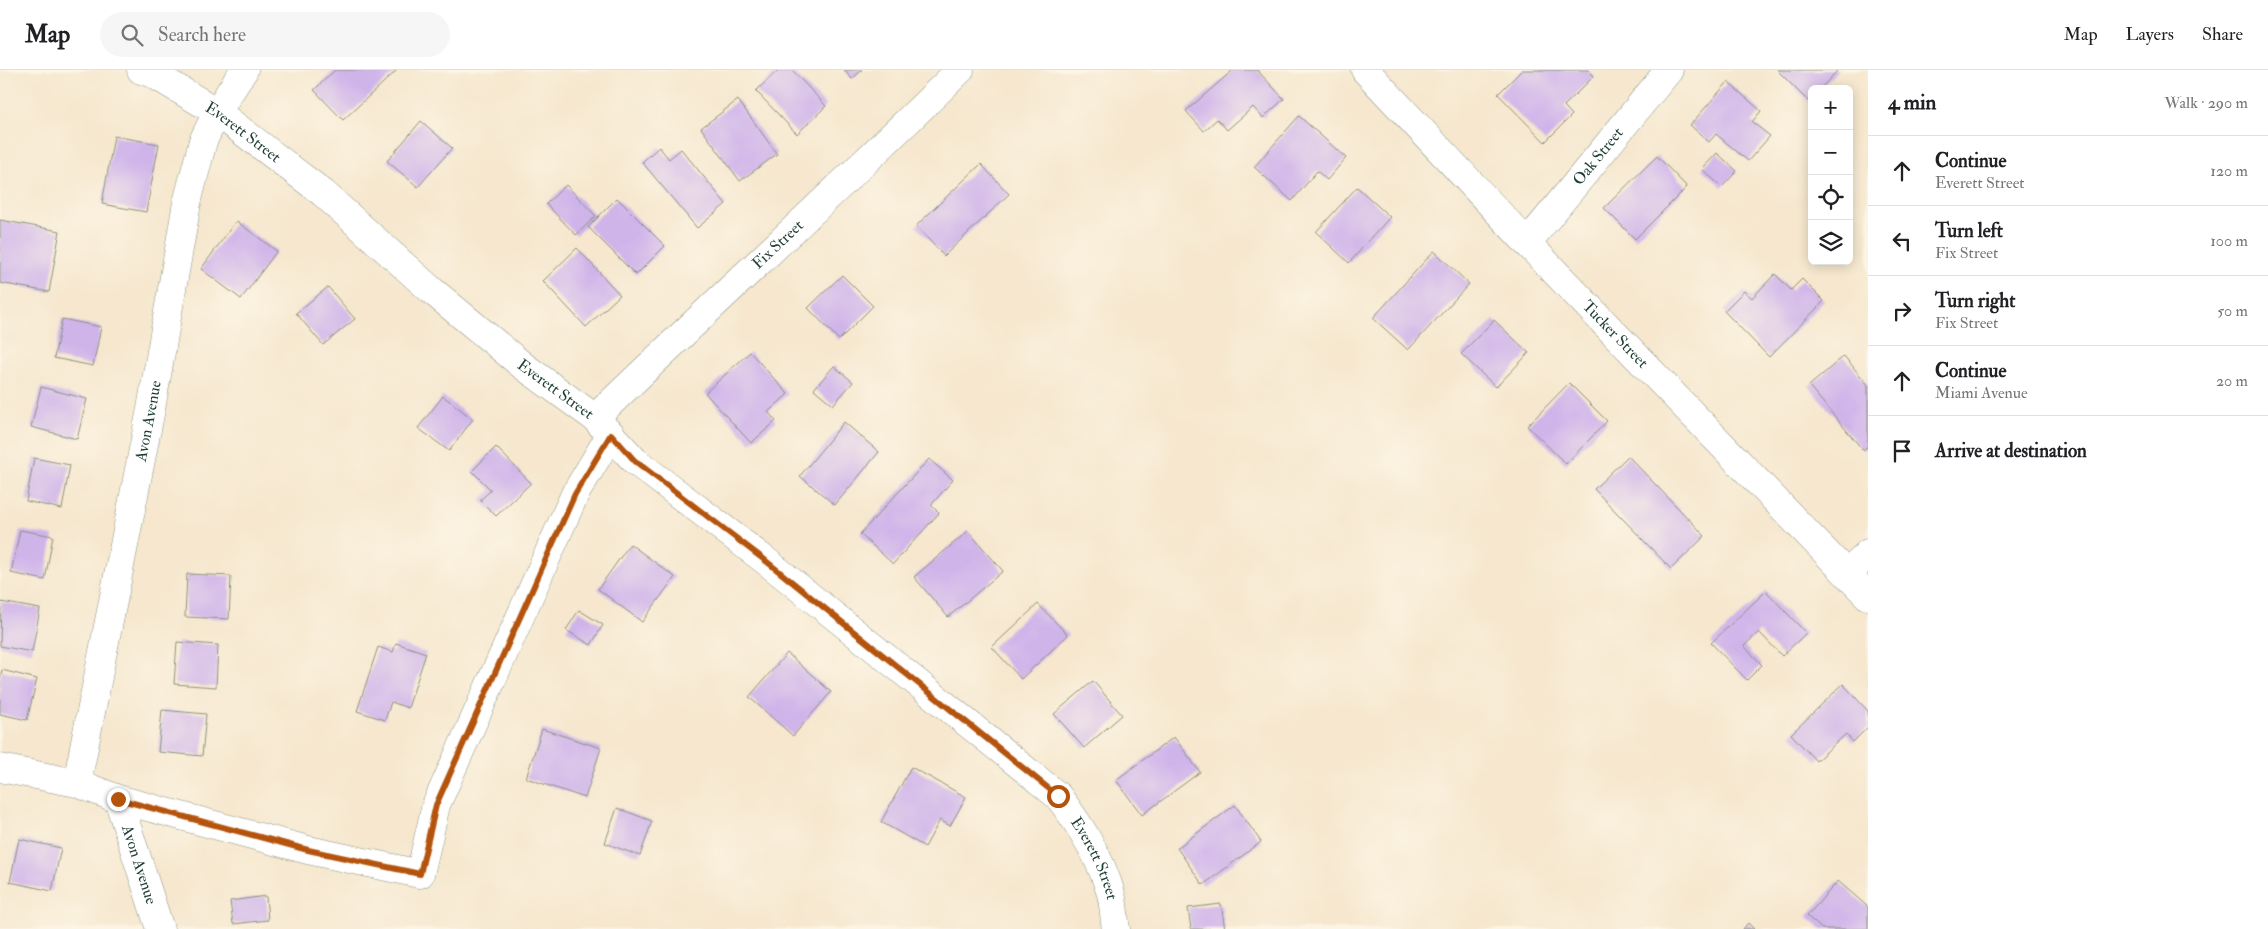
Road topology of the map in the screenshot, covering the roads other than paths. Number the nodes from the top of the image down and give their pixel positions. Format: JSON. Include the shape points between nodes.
{"nodes":[{"id":1,"x":141,"y":70,"type":"edge"},
{"id":2,"x":244,"y":70,"type":"edge"},
{"id":3,"x":960,"y":70,"type":"edge"},
{"id":4,"x":1365,"y":70,"type":"edge"},
{"id":5,"x":1669,"y":70,"type":"edge"},
{"id":6,"x":217,"y":112,"type":"junction"},
{"id":7,"x":1527,"y":243,"type":"junction"},
{"id":8,"x":603,"y":426,"type":"junction"},
{"id":9,"x":1868,"y":553,"type":"edge"},
{"id":10,"x":1848,"y":574,"type":"junction"},
{"id":11,"x":1868,"y":596,"type":"edge"},
{"id":12,"x":0,"y":768,"type":"edge"},
{"id":13,"x":77,"y":783,"type":"junction"},
{"id":14,"x":118,"y":799,"type":"junction"},
{"id":15,"x":160,"y":929,"type":"edge"},
{"id":16,"x":1116,"y":929,"type":"edge"}],
"edges":[{"from":1,"to":6,"type":"street","name":"Everett Street"},
{"from":2,"to":6,"type":"street","name":"Avon Avenue"},
{"from":3,"to":8,"type":"street","name":"Fix Street","via":[[847,181],[703,313]]},
{"from":4,"to":7,"type":"street","name":"Tucker Street"},
{"from":5,"to":7,"type":"street","name":"Oak Street"},
{"from":6,"to":8,"type":"street","name":"Everett Street","via":[[323,193],[430,290]]},
{"from":6,"to":13,"type":"street","name":"Avon Avenue","via":[[203,141],[187,203],[151,409]]},
{"from":7,"to":10,"type":"street","name":"Tucker Street"},
{"from":8,"to":14,"type":"street","name":"Fix Street","via":[[436,805],[420,874],[308,850]]},
{"from":8,"to":16,"type":"street","name":"Everett Street","via":[[635,461],[766,561],[1058,796],[1094,849],[1111,895]]},
{"from":9,"to":10,"type":"street"},
{"from":10,"to":11,"type":"street","name":"Tucker Street"},
{"from":12,"to":13,"type":"street"},
{"from":13,"to":14,"type":"street"},
{"from":14,"to":15,"type":"street","name":"Avon Avenue"}]}
